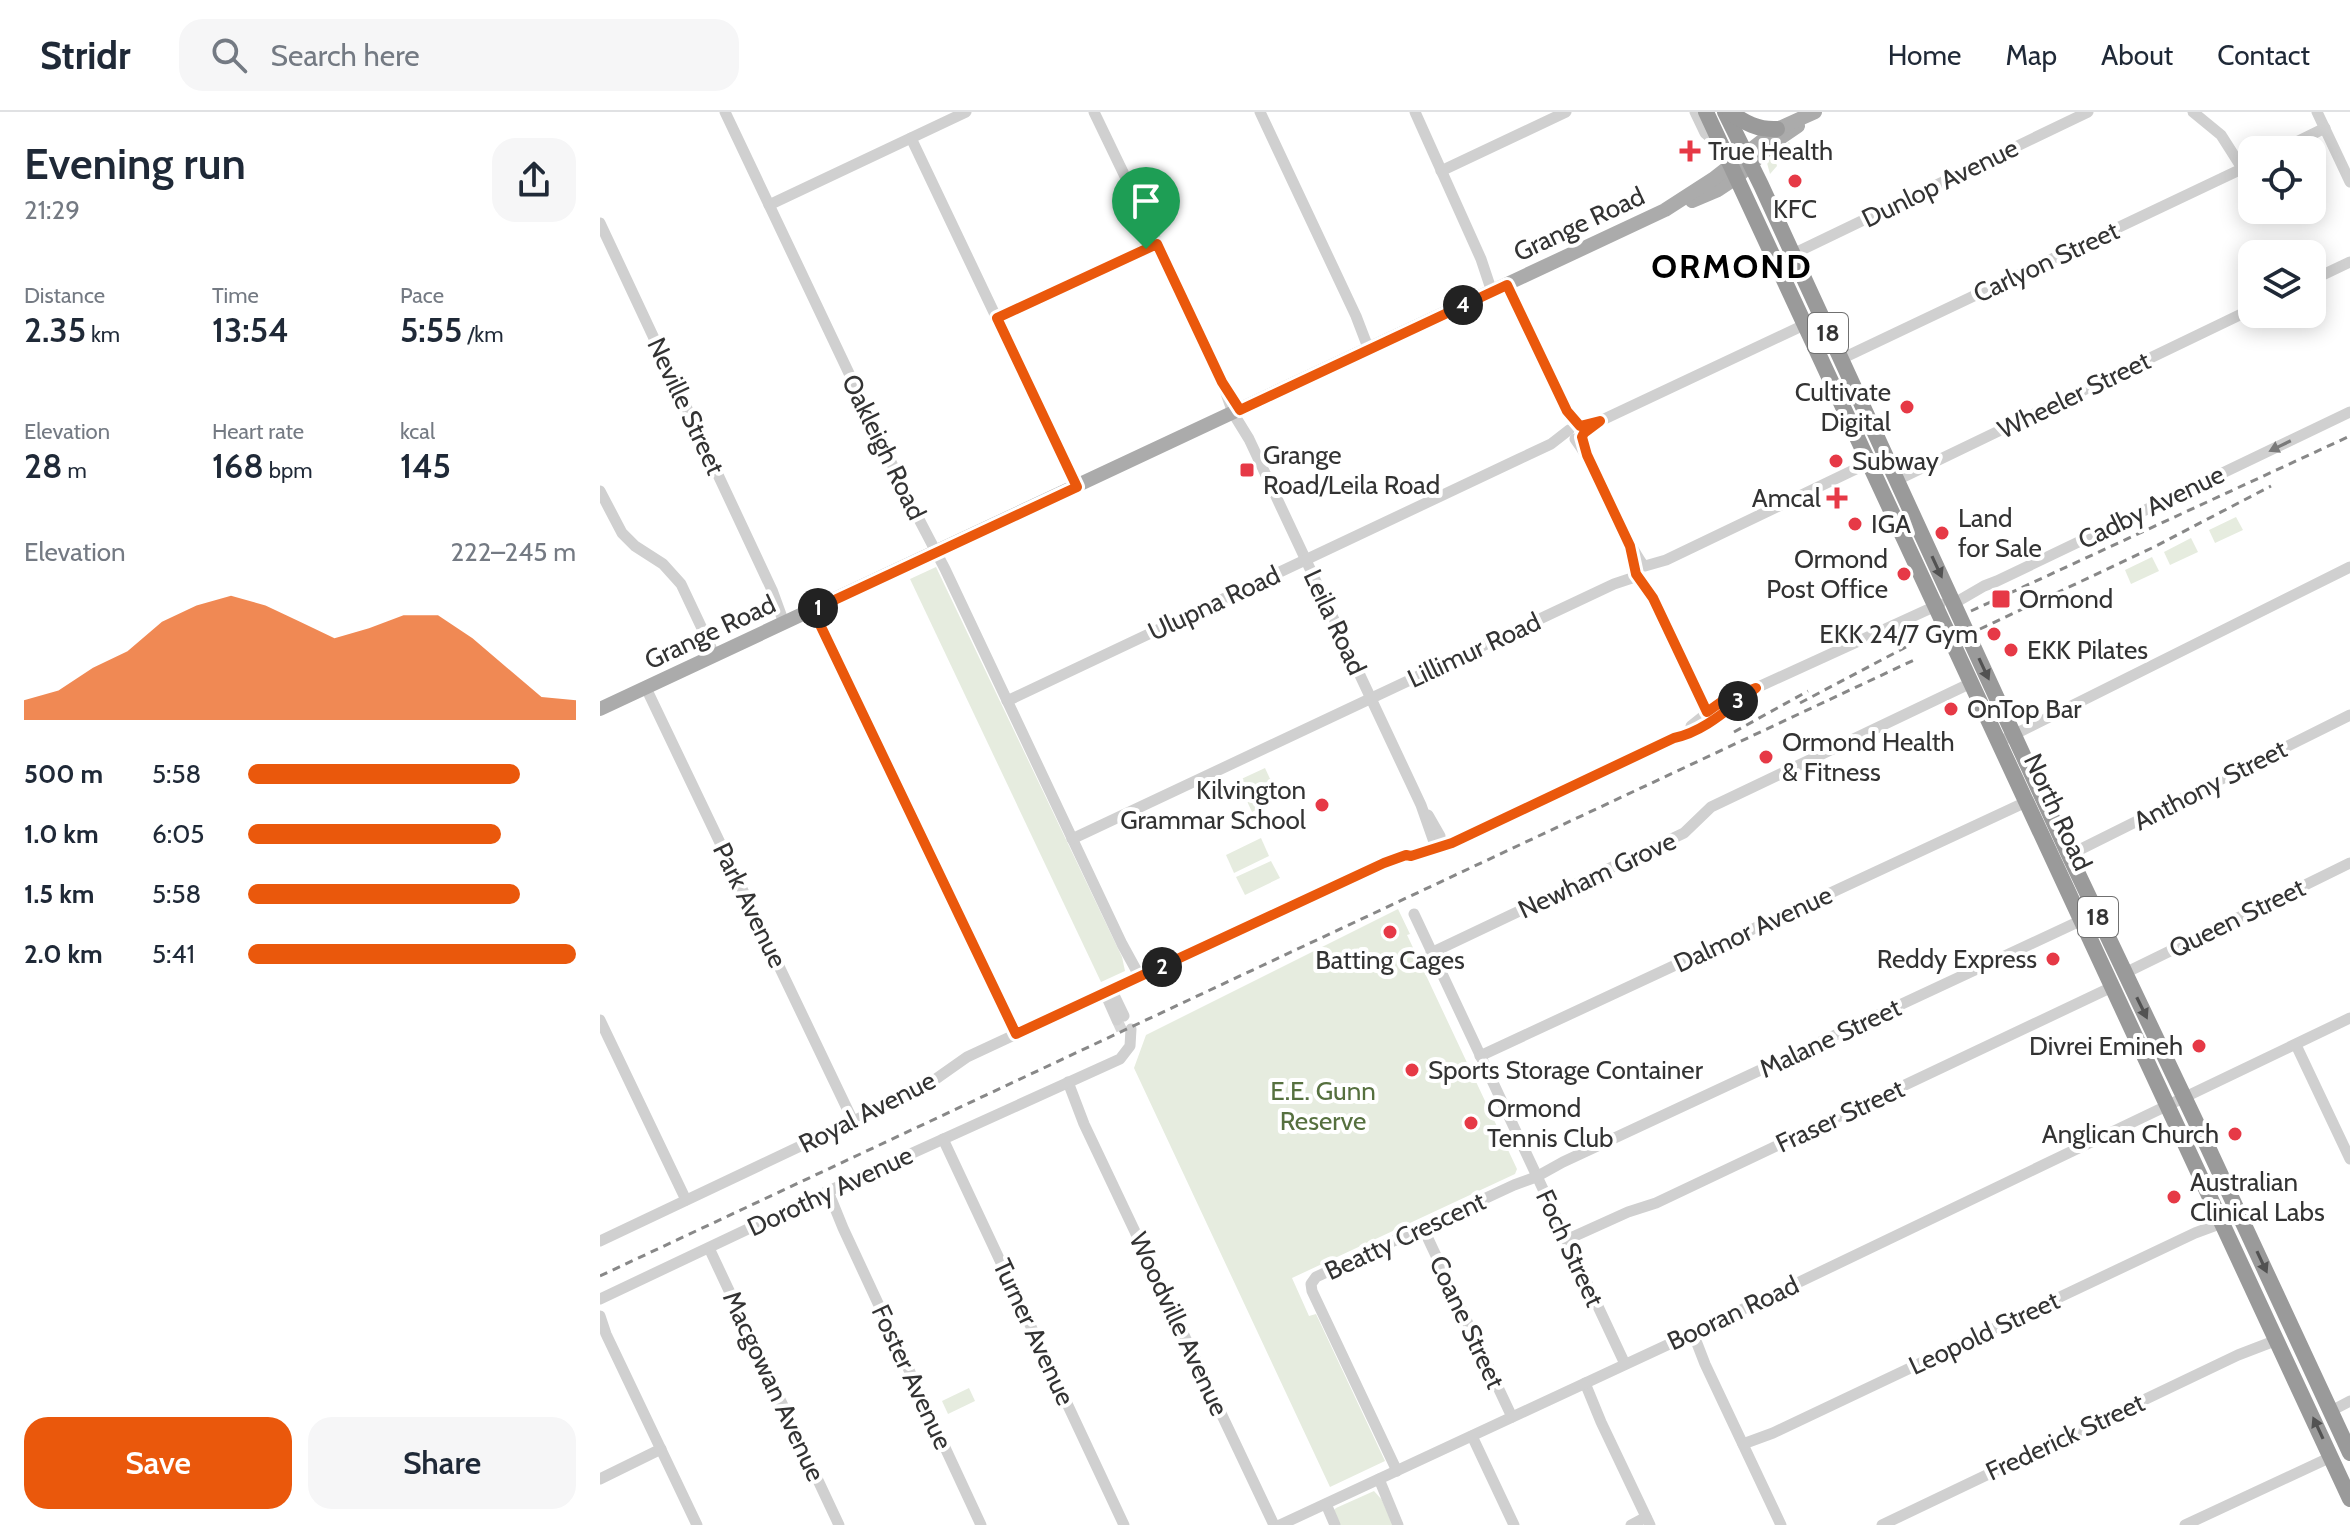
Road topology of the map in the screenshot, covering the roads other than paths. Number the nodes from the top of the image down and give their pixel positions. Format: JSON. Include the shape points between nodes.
{"nodes":[{"id":1,"x":725,"y":112,"type":"edge"},
{"id":2,"x":966,"y":112,"type":"edge"},
{"id":3,"x":1094,"y":112,"type":"edge"},
{"id":4,"x":1260,"y":112,"type":"edge"},
{"id":5,"x":1415,"y":112,"type":"edge"},
{"id":6,"x":1566,"y":112,"type":"edge"},
{"id":7,"x":1695,"y":112,"type":"edge"},
{"id":8,"x":1706,"y":112,"type":"edge"},
{"id":9,"x":1728,"y":112,"type":"edge"},
{"id":10,"x":2088,"y":112,"type":"edge"},
{"id":11,"x":2193,"y":112,"type":"edge"},
{"id":12,"x":2317,"y":112,"type":"edge"},
{"id":13,"x":1813,"y":114,"type":"edge"},
{"id":14,"x":2325,"y":128,"type":"junction"},
{"id":15,"x":1777,"y":129,"type":"junction"},
{"id":16,"x":2309,"y":136,"type":"edge"},
{"id":17,"x":911,"y":138,"type":"junction"},
{"id":18,"x":1722,"y":147,"type":"junction"},
{"id":19,"x":2238,"y":155,"type":"edge"},
{"id":20,"x":1748,"y":159,"type":"junction"},
{"id":21,"x":2238,"y":170,"type":"edge"},
{"id":22,"x":1441,"y":171,"type":"junction"},
{"id":23,"x":1733,"y":171,"type":"junction"},
{"id":24,"x":2350,"y":182,"type":"edge"},
{"id":25,"x":769,"y":205,"type":"junction"},
{"id":26,"x":1773,"y":212,"type":"junction"},
{"id":27,"x":1756,"y":221,"type":"junction"},
{"id":28,"x":600,"y":223,"type":"edge"},
{"id":29,"x":1157,"y":244,"type":"junction"},
{"id":30,"x":1793,"y":254,"type":"junction"},
{"id":31,"x":2350,"y":262,"type":"edge"},
{"id":32,"x":2326,"y":273,"type":"edge"},
{"id":33,"x":1499,"y":288,"type":"junction"},
{"id":34,"x":2238,"y":316,"type":"edge"},
{"id":35,"x":1821,"y":317,"type":"junction"},
{"id":36,"x":997,"y":318,"type":"junction"},
{"id":37,"x":1805,"y":325,"type":"junction"},
{"id":38,"x":1371,"y":348,"type":"junction"},
{"id":39,"x":1841,"y":359,"type":"junction"},
{"id":40,"x":1237,"y":412,"type":"junction"},
{"id":41,"x":2350,"y":412,"type":"edge"},
{"id":42,"x":1576,"y":432,"type":"junction"},
{"id":43,"x":1885,"y":455,"type":"junction"},
{"id":44,"x":1869,"y":463,"type":"junction"},
{"id":45,"x":1897,"y":480,"type":"junction"},
{"id":46,"x":1077,"y":487,"type":"junction"},
{"id":47,"x":600,"y":491,"type":"edge"},
{"id":48,"x":936,"y":553,"type":"junction"},
{"id":49,"x":1306,"y":559,"type":"junction"},
{"id":50,"x":2350,"y":567,"type":"edge"},
{"id":51,"x":1641,"y":571,"type":"junction"},
{"id":52,"x":1952,"y":600,"type":"junction"},
{"id":53,"x":1934,"y":604,"type":"junction"},
{"id":54,"x":813,"y":610,"type":"junction"},
{"id":55,"x":787,"y":622,"type":"junction"},
{"id":56,"x":715,"y":656,"type":"junction"},
{"id":57,"x":1971,"y":683,"type":"junction"},
{"id":58,"x":646,"y":688,"type":"junction"},
{"id":59,"x":1371,"y":698,"type":"junction"},
{"id":60,"x":1007,"y":701,"type":"junction"},
{"id":61,"x":600,"y":709,"type":"edge"},
{"id":62,"x":2350,"y":715,"type":"edge"},
{"id":63,"x":1709,"y":716,"type":"junction"},
{"id":64,"x":2006,"y":738,"type":"junction"},
{"id":65,"x":2026,"y":802,"type":"junction"},
{"id":66,"x":1072,"y":839,"type":"junction"},
{"id":67,"x":1460,"y":839,"type":"joint"},
{"id":68,"x":1439,"y":843,"type":"junction"},
{"id":69,"x":2069,"y":855,"type":"junction"},
{"id":70,"x":2350,"y":863,"type":"edge"},
{"id":71,"x":1414,"y":914,"type":"dead end"},
{"id":72,"x":2089,"y":917,"type":"junction"},
{"id":73,"x":1431,"y":953,"type":"junction"},
{"id":74,"x":2125,"y":973,"type":"junction"},
{"id":75,"x":1137,"y":979,"type":"junction"},
{"id":76,"x":2112,"y":987,"type":"junction"},
{"id":77,"x":1108,"y":991,"type":"junction"},
{"id":78,"x":1121,"y":1018,"type":"tunnel mouth"},
{"id":79,"x":2350,"y":1018,"type":"edge"},
{"id":80,"x":600,"y":1020,"type":"edge"},
{"id":81,"x":1127,"y":1031,"type":"dead end"},
{"id":82,"x":1016,"y":1034,"type":"junction"},
{"id":83,"x":2296,"y":1045,"type":"junction"},
{"id":84,"x":2160,"y":1047,"type":"junction"},
{"id":85,"x":2143,"y":1055,"type":"junction"},
{"id":86,"x":1480,"y":1056,"type":"junction"},
{"id":87,"x":1064,"y":1084,"type":"junction"},
{"id":88,"x":2185,"y":1098,"type":"junction"},
{"id":89,"x":2168,"y":1107,"type":"junction"},
{"id":90,"x":853,"y":1121,"type":"junction"},
{"id":91,"x":943,"y":1139,"type":"junction"},
{"id":92,"x":2350,"y":1159,"type":"edge"},
{"id":93,"x":1535,"y":1175,"type":"junction"},
{"id":94,"x":825,"y":1192,"type":"junction"},
{"id":95,"x":686,"y":1200,"type":"junction"},
{"id":96,"x":2239,"y":1212,"type":"junction"},
{"id":97,"x":2220,"y":1220,"type":"junction"},
{"id":98,"x":1423,"y":1228,"type":"junction"},
{"id":99,"x":1566,"y":1240,"type":"junction"},
{"id":100,"x":600,"y":1241,"type":"edge"},
{"id":101,"x":709,"y":1248,"type":"junction"},
{"id":102,"x":600,"y":1299,"type":"edge"},
{"id":103,"x":600,"y":1316,"type":"edge"},
{"id":104,"x":603,"y":1330,"type":"edge"},
{"id":105,"x":1690,"y":1334,"type":"junction"},
{"id":106,"x":2276,"y":1338,"type":"junction"},
{"id":107,"x":1625,"y":1364,"type":"junction"},
{"id":108,"x":1583,"y":1384,"type":"junction"},
{"id":109,"x":2350,"y":1401,"type":"edge"},
{"id":110,"x":2331,"y":1411,"type":"junction"},
{"id":111,"x":1512,"y":1417,"type":"junction"},
{"id":112,"x":1472,"y":1436,"type":"junction"},
{"id":113,"x":1744,"y":1447,"type":"junction"},
{"id":114,"x":661,"y":1449,"type":"junction"},
{"id":115,"x":2350,"y":1453,"type":"edge"},
{"id":116,"x":2331,"y":1457,"type":"junction"},
{"id":117,"x":1397,"y":1471,"type":"junction"},
{"id":118,"x":600,"y":1479,"type":"edge"},
{"id":119,"x":1377,"y":1480,"type":"junction"},
{"id":120,"x":2350,"y":1499,"type":"edge"},
{"id":121,"x":1324,"y":1505,"type":"junction"},
{"id":122,"x":1648,"y":1521,"type":"edge"},
{"id":123,"x":697,"y":1525,"type":"edge"},
{"id":124,"x":839,"y":1525,"type":"edge"},
{"id":125,"x":981,"y":1525,"type":"edge"},
{"id":126,"x":1124,"y":1525,"type":"edge"},
{"id":127,"x":1277,"y":1525,"type":"edge"},
{"id":128,"x":1333,"y":1525,"type":"edge"},
{"id":129,"x":1398,"y":1525,"type":"edge"},
{"id":130,"x":1514,"y":1525,"type":"edge"},
{"id":131,"x":1631,"y":1525,"type":"edge"},
{"id":132,"x":1781,"y":1525,"type":"edge"},
{"id":133,"x":1882,"y":1525,"type":"edge"},
{"id":134,"x":2185,"y":1525,"type":"edge"}],
"edges":[{"from":1,"to":25,"type":"street","name":"Oakleigh Road"},
{"from":2,"to":17,"type":"street"},
{"from":3,"to":29,"type":"street","name":"Leila Road"},
{"from":4,"to":38,"type":"street"},
{"from":5,"to":22,"type":"street"},
{"from":6,"to":22,"type":"street"},
{"from":7,"to":18,"type":"street","name":"North Road","via":[[1705,133]]},
{"from":8,"to":18,"type":"highway","name":"North Road","number":"18"},
{"from":9,"to":15,"type":"highway","via":[[1749,125]]},
{"from":9,"to":20,"type":"highway","name":"North Road","number":"18"},
{"from":10,"to":30,"type":"street","name":"Dunlop Avenue"},
{"from":11,"to":19,"type":"street"},
{"from":12,"to":14,"type":"street"},
{"from":13,"to":15,"type":"main road"},
{"from":13,"to":20,"type":"main road"},
{"from":14,"to":16,"type":"street"},
{"from":14,"to":24,"type":"street"},
{"from":15,"to":20,"type":"main road"},
{"from":17,"to":25,"type":"street"},
{"from":17,"to":36,"type":"street"},
{"from":18,"to":23,"type":"highway","name":"North Road","number":"18"},
{"from":20,"to":23,"type":"main road","name":"Grange Road"},
{"from":20,"to":26,"type":"highway","name":"North Road","number":"18"},
{"from":21,"to":39,"type":"street","name":"Carlyon Street"},
{"from":22,"to":33,"type":"street"},
{"from":23,"to":27,"type":"highway","name":"North Road","number":"18"},
{"from":23,"to":33,"type":"main road","name":"Grange Road","via":[[1665,210]]},
{"from":25,"to":48,"type":"street","name":"Oakleigh Road"},
{"from":26,"to":27,"type":"highway"},
{"from":26,"to":30,"type":"highway","name":"North Road","number":"18"},
{"from":27,"to":37,"type":"highway","name":"North Road","number":"18"},
{"from":28,"to":55,"type":"street","name":"Neville Street"},
{"from":29,"to":36,"type":"street"},
{"from":29,"to":40,"type":"street","name":"Leila Road"},
{"from":30,"to":35,"type":"highway","name":"North Road","number":"18"},
{"from":31,"to":32,"type":"street"},
{"from":33,"to":38,"type":"main road","name":"Grange Road"},
{"from":33,"to":42,"type":"street"},
{"from":34,"to":45,"type":"street","name":"Wheeler Street"},
{"from":35,"to":37,"type":"street","name":"Ulupna Road"},
{"from":35,"to":39,"type":"highway","name":"North Road","number":"18"},
{"from":36,"to":46,"type":"street"},
{"from":37,"to":42,"type":"street","name":"Ulupna Road"},
{"from":37,"to":44,"type":"highway","name":"North Road","number":"18"},
{"from":38,"to":40,"type":"main road","name":"Grange Road"},
{"from":39,"to":43,"type":"highway","name":"North Road","number":"18"},
{"from":40,"to":46,"type":"main road","name":"Grange Road"},
{"from":40,"to":49,"type":"street","name":"Leila Road"},
{"from":41,"to":52,"type":"street","name":"Cadby Avenue","one_way":true},
{"from":42,"to":49,"type":"street","name":"Ulupna Road"},
{"from":42,"to":51,"type":"street"},
{"from":43,"to":44,"type":"street","name":"Lillimur Road"},
{"from":43,"to":45,"type":"highway","name":"North Road","number":"18"},
{"from":44,"to":51,"type":"street","name":"Lillimur Road"},
{"from":44,"to":53,"type":"highway","name":"North Road","number":"18"},
{"from":45,"to":52,"type":"highway","name":"North Road","number":"18","one_way":true},
{"from":46,"to":48,"type":"main road","name":"Grange Road"},
{"from":47,"to":56,"type":"street","via":[[622,533],[681,584]]},
{"from":48,"to":54,"type":"main road","name":"Grange Road"},
{"from":48,"to":60,"type":"street","name":"Oakleigh Road"},
{"from":49,"to":59,"type":"street","name":"Leila Road"},
{"from":49,"to":60,"type":"street","name":"Ulupna Road"},
{"from":50,"to":64,"type":"street"},
{"from":51,"to":59,"type":"street","name":"Lillimur Road"},
{"from":51,"to":63,"type":"street"},
{"from":52,"to":53,"type":"street","name":"Cadby Avenue"},
{"from":52,"to":64,"type":"highway","name":"North Road","number":"18","one_way":true},
{"from":53,"to":57,"type":"highway","name":"North Road","number":"18"},
{"from":53,"to":63,"type":"street","name":"Cadby Avenue","via":[[1756,688]]},
{"from":54,"to":55,"type":"main road","name":"Grange Road"},
{"from":54,"to":82,"type":"street"},
{"from":55,"to":56,"type":"main road","name":"Grange Road"},
{"from":56,"to":58,"type":"main road","name":"Grange Road"},
{"from":57,"to":64,"type":"highway","name":"North Road","number":"18"},
{"from":57,"to":73,"type":"street","name":"Newham Grove","via":[[1711,807],[1680,836]]},
{"from":58,"to":61,"type":"main road","name":"Grange Road"},
{"from":58,"to":90,"type":"street","name":"Park Avenue"},
{"from":59,"to":66,"type":"street","name":"Lillimur Road"},
{"from":59,"to":68,"type":"street","name":"Leila Road"},
{"from":60,"to":66,"type":"street","name":"Oakleigh Road"},
{"from":62,"to":69,"type":"street","name":"Anthony Street"},
{"from":63,"to":67,"type":"street","name":"Cadby Avenue","via":[[1692,731]]},
{"from":64,"to":65,"type":"highway","name":"North Road","number":"18"},
{"from":64,"to":69,"type":"highway","name":"North Road","number":"18"},
{"from":65,"to":72,"type":"highway","name":"North Road","number":"18"},
{"from":65,"to":86,"type":"street","name":"Dalmor Avenue"},
{"from":66,"to":75,"type":"street","name":"Oakleigh Road"},
{"from":67,"to":68,"type":"street","name":"Royal Avenue"},
{"from":68,"to":75,"type":"street","name":"Royal Avenue"},
{"from":69,"to":72,"type":"highway","name":"North Road","number":"18"},
{"from":70,"to":74,"type":"street","name":"Queen Street"},
{"from":71,"to":73,"type":"street","name":"Foch Street"},
{"from":72,"to":74,"type":"highway","name":"North Road","number":"18"},
{"from":72,"to":76,"type":"highway","name":"North Road","number":"18"},
{"from":72,"to":93,"type":"street","name":"Malane Street"},
{"from":73,"to":86,"type":"street","name":"Foch Street"},
{"from":74,"to":84,"type":"highway","name":"North Road","number":"18","one_way":true},
{"from":75,"to":77,"type":"street","name":"Royal Avenue"},
{"from":76,"to":85,"type":"highway","name":"North Road","number":"18"},
{"from":76,"to":99,"type":"street","name":"Fraser Street","via":[[1656,1203]]},
{"from":77,"to":78,"type":"street"},
{"from":77,"to":82,"type":"street","name":"Royal Avenue"},
{"from":79,"to":83,"type":"street","name":"Booran Road"},
{"from":80,"to":95,"type":"street"},
{"from":81,"to":87,"type":"street","via":[[1114,1060]]},
{"from":82,"to":90,"type":"street","name":"Royal Avenue"},
{"from":83,"to":88,"type":"street","name":"Booran Road"},
{"from":83,"to":92,"type":"street"},
{"from":84,"to":85,"type":"highway"},
{"from":84,"to":88,"type":"highway","name":"North Road","number":"18"},
{"from":85,"to":89,"type":"highway","name":"North Road","number":"18"},
{"from":86,"to":93,"type":"street","name":"Foch Street"},
{"from":87,"to":91,"type":"street","name":"Dorothy Avenue"},
{"from":87,"to":127,"type":"street","name":"Woodville Avenue"},
{"from":88,"to":89,"type":"street","name":"Booran Road"},
{"from":88,"to":96,"type":"highway","name":"North Road","number":"18"},
{"from":89,"to":97,"type":"highway","name":"North Road","number":"18"},
{"from":89,"to":105,"type":"street","name":"Booran Road"},
{"from":90,"to":95,"type":"street","name":"Royal Avenue"},
{"from":91,"to":94,"type":"street","name":"Dorothy Avenue"},
{"from":91,"to":126,"type":"street","name":"Turner Avenue"},
{"from":93,"to":98,"type":"street","name":"Beatty Crescent"},
{"from":93,"to":99,"type":"street","name":"Foch Street"},
{"from":94,"to":101,"type":"street","name":"Dorothy Avenue"},
{"from":94,"to":125,"type":"street","name":"Foster Avenue"},
{"from":95,"to":100,"type":"street","name":"Royal Avenue"},
{"from":96,"to":97,"type":"street","name":"Leopold Street"},
{"from":96,"to":110,"type":"highway","name":"North Road","number":"18","one_way":true},
{"from":97,"to":106,"type":"highway","name":"North Road","number":"18"},
{"from":97,"to":113,"type":"street","name":"Leopold Street"},
{"from":98,"to":111,"type":"street","name":"Coane Street"},
{"from":98,"to":117,"type":"street","name":"Beatty Crescent","via":[[1318,1276],[1311,1284]]},
{"from":99,"to":107,"type":"street","name":"Foch Street"},
{"from":101,"to":102,"type":"street","name":"Dorothy Avenue"},
{"from":101,"to":124,"type":"street","name":"Macgowan Avenue"},
{"from":103,"to":104,"type":"street"},
{"from":104,"to":114,"type":"street"},
{"from":105,"to":107,"type":"street","name":"Booran Road"},
{"from":105,"to":113,"type":"street"},
{"from":116,"to":106,"type":"highway","name":"North Road","number":"18","one_way":true},
{"from":106,"to":133,"type":"street","name":"Frederick Street"},
{"from":107,"to":108,"type":"street","name":"Booran Road"},
{"from":108,"to":111,"type":"street","name":"Booran Road"},
{"from":108,"to":122,"type":"street"},
{"from":109,"to":110,"type":"street"},
{"from":110,"to":115,"type":"highway","name":"North Road","number":"18"},
{"from":111,"to":112,"type":"street","name":"Booran Road"},
{"from":112,"to":117,"type":"street","name":"Booran Road"},
{"from":112,"to":130,"type":"street"},
{"from":113,"to":132,"type":"street"},
{"from":114,"to":118,"type":"street"},
{"from":114,"to":123,"type":"street"},
{"from":116,"to":120,"type":"highway","name":"North Road","number":"18"},
{"from":116,"to":134,"type":"street"},
{"from":117,"to":119,"type":"street","name":"Booran Road"},
{"from":119,"to":121,"type":"street","name":"Booran Road"},
{"from":119,"to":129,"type":"street"},
{"from":121,"to":127,"type":"street","name":"Booran Road"},
{"from":121,"to":128,"type":"street"},
{"from":122,"to":131,"type":"street"}]}
